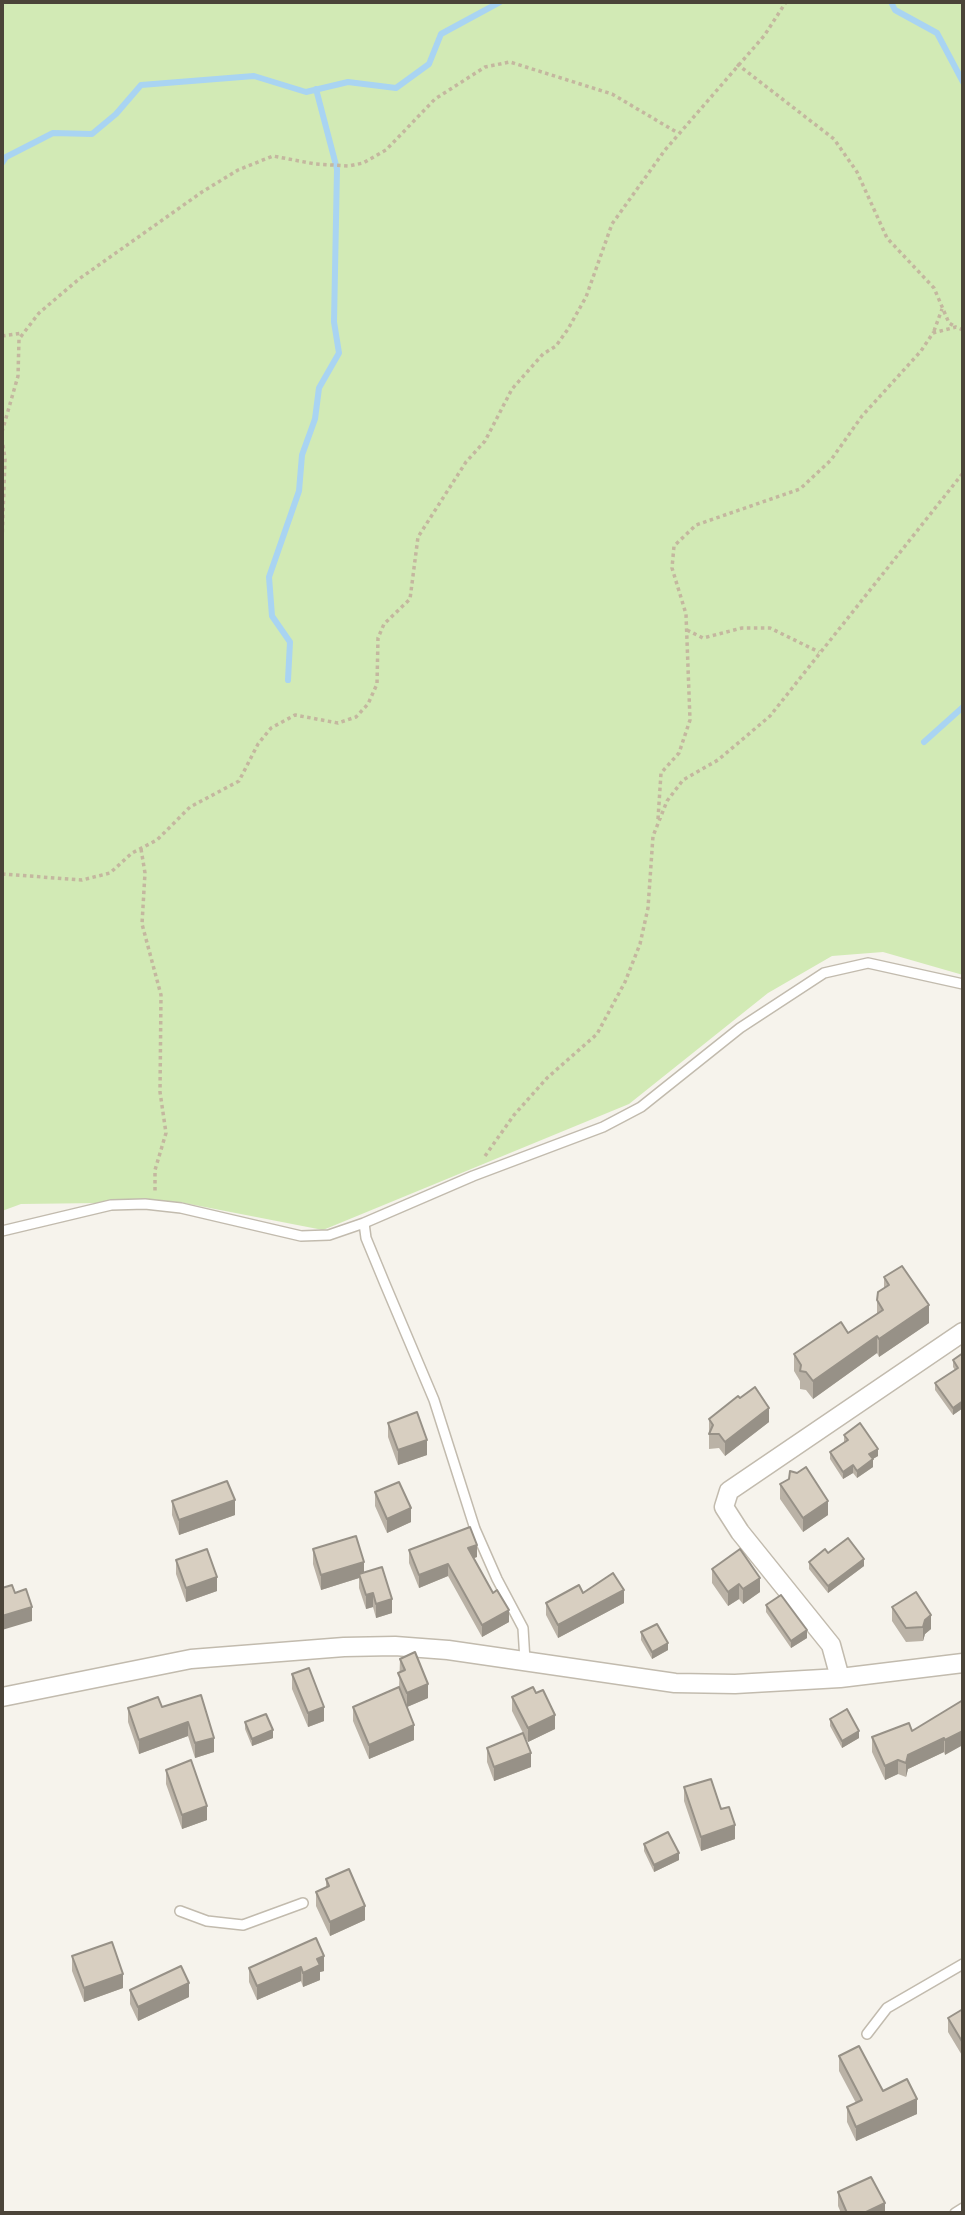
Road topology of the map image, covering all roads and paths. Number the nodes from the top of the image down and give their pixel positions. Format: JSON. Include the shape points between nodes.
{"nodes":[{"id":1,"x":786,"y":2,"type":"edge"},
{"id":2,"x":737,"y":64,"type":"junction"},
{"id":3,"x":679,"y":134,"type":"junction"},
{"id":4,"x":943,"y":307,"type":"junction"},
{"id":5,"x":956,"y":327,"type":"junction"},
{"id":6,"x":963,"y":330,"type":"edge"},
{"id":7,"x":22,"y":333,"type":"junction"},
{"id":8,"x":933,"y":333,"type":"junction"},
{"id":9,"x":2,"y":336,"type":"edge"},
{"id":10,"x":8,"y":412,"type":"junction"},
{"id":11,"x":2,"y":415,"type":"edge"},
{"id":12,"x":2,"y":432,"type":"edge"},
{"id":13,"x":2,"y":438,"type":"edge"},
{"id":14,"x":963,"y":473,"type":"edge"},
{"id":15,"x":2,"y":543,"type":"edge"},
{"id":16,"x":687,"y":630,"type":"junction"},
{"id":17,"x":820,"y":653,"type":"junction"},
{"id":18,"x":658,"y":824,"type":"junction"},
{"id":19,"x":141,"y":849,"type":"junction"},
{"id":20,"x":2,"y":874,"type":"edge"},
{"id":21,"x":963,"y":984,"type":"edge"},
{"id":22,"x":473,"y":1176,"type":"junction"},
{"id":23,"x":152,"y":1205,"type":"junction"},
{"id":24,"x":364,"y":1223,"type":"junction"},
{"id":25,"x":2,"y":1231,"type":"edge"},
{"id":26,"x":963,"y":1332,"type":"edge"},
{"id":27,"x":963,"y":1662,"type":"edge"},
{"id":28,"x":526,"y":1663,"type":"junction"},
{"id":29,"x":840,"y":1678,"type":"junction"},
{"id":30,"x":2,"y":1697,"type":"edge"},
{"id":31,"x":303,"y":1903,"type":"dead end"},
{"id":32,"x":180,"y":1911,"type":"dead end"},
{"id":33,"x":963,"y":1964,"type":"edge"},
{"id":34,"x":867,"y":2034,"type":"dead end"},
{"id":35,"x":963,"y":2208,"type":"edge"},
{"id":36,"x":955,"y":2213,"type":"edge"}],
"edges":[{"from":1,"to":2,"type":"path","via":[[764,36]]},
{"from":2,"to":3,"type":"path"},
{"from":2,"to":4,"type":"path","via":[[834,139],[857,172],[887,238],[934,288]]},
{"from":3,"to":7,"type":"path","via":[[612,94],[520,64],[485,67],[424,107],[386,150],[363,163],[314,164],[273,156],[238,170],[79,279]]},
{"from":3,"to":19,"type":"path","via":[[612,224],[586,297],[568,329],[512,389],[485,441],[466,462],[418,537],[410,599],[384,624],[378,638],[377,684],[368,704],[356,718],[338,723],[295,715],[271,728],[239,781],[190,807],[157,840]]},
{"from":4,"to":5,"type":"path","via":[[949,323]]},
{"from":4,"to":8,"type":"path"},
{"from":5,"to":6,"type":"path"},
{"from":5,"to":8,"type":"path"},
{"from":7,"to":9,"type":"path"},
{"from":7,"to":10,"type":"path","via":[[18,376]]},
{"from":8,"to":16,"type":"path","via":[[831,460],[800,489],[696,525],[674,547],[672,568]]},
{"from":10,"to":11,"type":"path"},
{"from":10,"to":12,"type":"path"},
{"from":13,"to":15,"type":"path"},
{"from":14,"to":17,"type":"path"},
{"from":16,"to":17,"type":"path","via":[[703,638],[742,628],[770,628]]},
{"from":16,"to":18,"type":"path","via":[[690,720],[678,753],[661,773]]},
{"from":17,"to":18,"type":"path","via":[[770,716],[718,760],[683,780],[667,801]]},
{"from":18,"to":22,"type":"path","via":[[653,836],[648,908],[625,982],[597,1034],[514,1115]]},
{"from":19,"to":20,"type":"path","via":[[110,873],[82,880]]},
{"from":19,"to":23,"type":"path","via":[[145,873],[142,924],[161,995],[160,1092],[166,1133],[155,1170]]},
{"from":21,"to":22,"type":"lane","via":[[868,963],[824,973],[740,1028],[641,1107],[603,1127]]},
{"from":22,"to":24,"type":"lane"},
{"from":23,"to":24,"type":"lane","via":[[301,1236],[329,1234]]},
{"from":23,"to":25,"type":"lane","via":[[111,1205]]},
{"from":24,"to":28,"type":"lane","via":[[384,1284],[434,1400],[475,1529],[523,1628]]},
{"from":26,"to":29,"type":"street","via":[[729,1491],[724,1507],[831,1645]]},
{"from":27,"to":29,"type":"street"},
{"from":28,"to":29,"type":"street","via":[[674,1683]]},
{"from":28,"to":30,"type":"street","via":[[396,1646],[263,1652],[191,1659]]},
{"from":31,"to":32,"type":"lane","via":[[243,1925],[207,1921]]},
{"from":33,"to":34,"type":"lane","via":[[887,2008]]},
{"from":35,"to":36,"type":"lane"}]}
